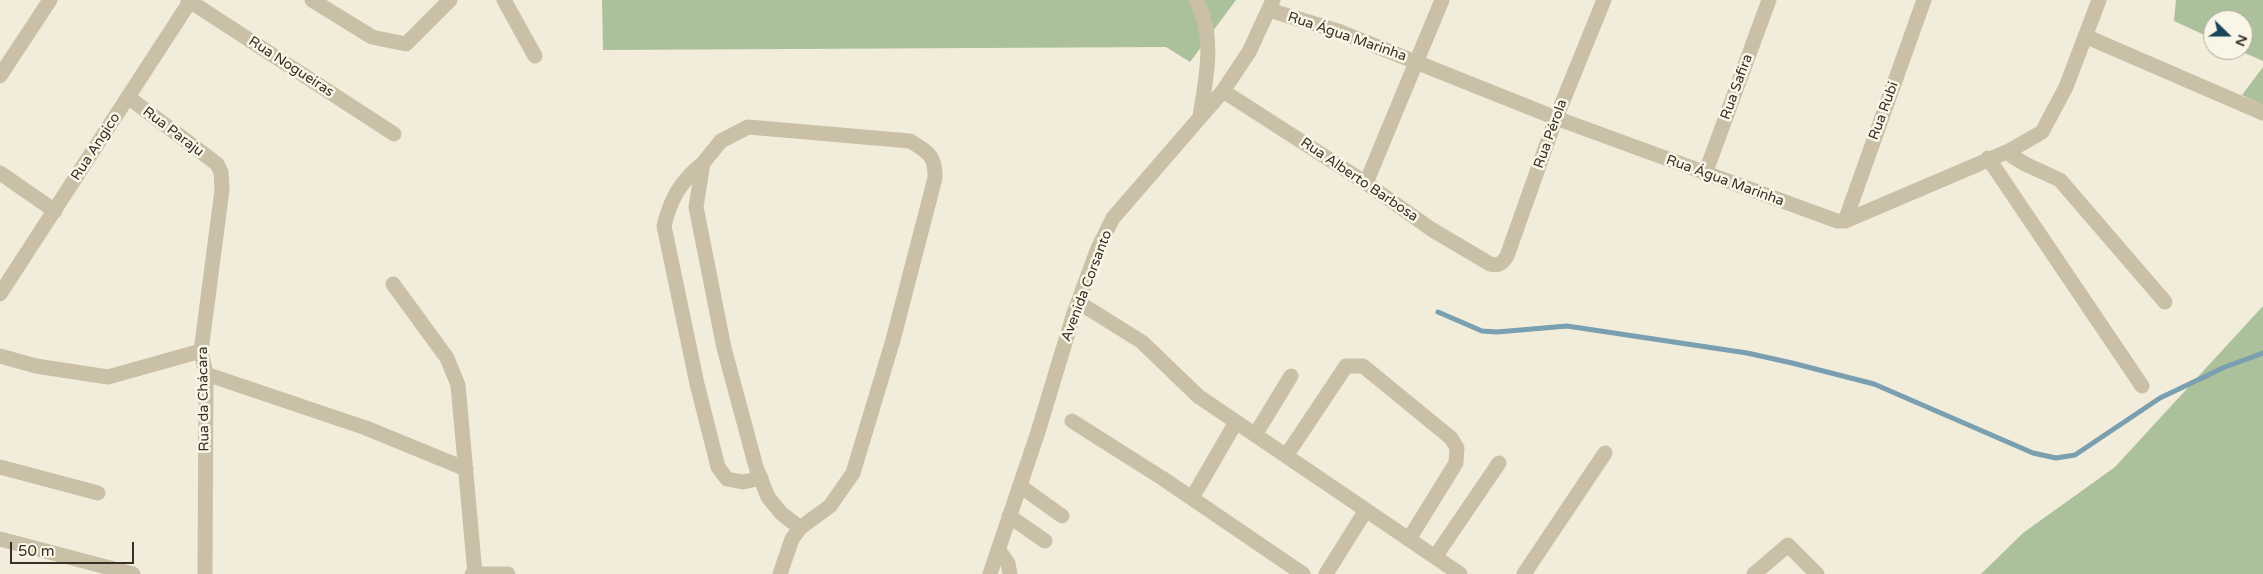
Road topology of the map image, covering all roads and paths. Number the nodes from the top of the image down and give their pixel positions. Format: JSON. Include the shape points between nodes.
{"nodes":[{"id":1,"x":50,"y":0,"type":"edge"},
{"id":2,"x":312,"y":0,"type":"edge"},
{"id":3,"x":450,"y":0,"type":"edge"},
{"id":4,"x":504,"y":0,"type":"edge"},
{"id":5,"x":1196,"y":0,"type":"edge"},
{"id":6,"x":1442,"y":0,"type":"edge"},
{"id":7,"x":1604,"y":0,"type":"edge"},
{"id":8,"x":1769,"y":0,"type":"edge"},
{"id":9,"x":1924,"y":0,"type":"edge"},
{"id":10,"x":2099,"y":0,"type":"edge"},
{"id":11,"x":190,"y":1,"type":"edge"},
{"id":12,"x":1271,"y":5,"type":"edge"},
{"id":13,"x":2085,"y":36,"type":"junction"},
{"id":14,"x":535,"y":56,"type":"dead end"},
{"id":15,"x":1416,"y":61,"type":"junction"},
{"id":16,"x":0,"y":76,"type":"edge"},
{"id":17,"x":1223,"y":91,"type":"junction"},
{"id":18,"x":128,"y":97,"type":"junction"},
{"id":19,"x":2263,"y":113,"type":"edge"},
{"id":20,"x":1200,"y":116,"type":"junction"},
{"id":21,"x":1556,"y":118,"type":"junction"},
{"id":22,"x":394,"y":134,"type":"dead end"},
{"id":23,"x":2009,"y":150,"type":"junction"},
{"id":24,"x":1988,"y":158,"type":"junction"},
{"id":25,"x":703,"y":164,"type":"junction"},
{"id":26,"x":218,"y":167,"type":"joint"},
{"id":27,"x":0,"y":174,"type":"edge"},
{"id":28,"x":1705,"y":174,"type":"junction"},
{"id":29,"x":1366,"y":184,"type":"junction"},
{"id":30,"x":55,"y":211,"type":"junction"},
{"id":31,"x":1845,"y":221,"type":"junction"},
{"id":32,"x":1496,"y":265,"type":"joint"},
{"id":33,"x":393,"y":284,"type":"dead end"},
{"id":34,"x":0,"y":294,"type":"edge"},
{"id":35,"x":1078,"y":302,"type":"junction"},
{"id":36,"x":2165,"y":302,"type":"dead end"},
{"id":37,"x":201,"y":351,"type":"junction"},
{"id":38,"x":0,"y":356,"type":"edge"},
{"id":39,"x":206,"y":374,"type":"junction"},
{"id":40,"x":1291,"y":376,"type":"dead end"},
{"id":41,"x":2142,"y":386,"type":"dead end"},
{"id":42,"x":1072,"y":421,"type":"dead end"},
{"id":43,"x":1236,"y":422,"type":"junction"},
{"id":44,"x":1254,"y":435,"type":"junction"},
{"id":45,"x":1605,"y":453,"type":"dead end"},
{"id":46,"x":1286,"y":456,"type":"junction"},
{"id":47,"x":1499,"y":463,"type":"dead end"},
{"id":48,"x":0,"y":467,"type":"edge"},
{"id":49,"x":466,"y":469,"type":"junction"},
{"id":50,"x":761,"y":478,"type":"junction"},
{"id":51,"x":1020,"y":486,"type":"junction"},
{"id":52,"x":98,"y":493,"type":"dead end"},
{"id":53,"x":1192,"y":498,"type":"junction"},
{"id":54,"x":1366,"y":510,"type":"junction"},
{"id":55,"x":1009,"y":516,"type":"junction"},
{"id":56,"x":1062,"y":516,"type":"dead end"},
{"id":57,"x":800,"y":528,"type":"junction"},
{"id":58,"x":0,"y":539,"type":"edge"},
{"id":59,"x":1409,"y":539,"type":"junction"},
{"id":60,"x":1045,"y":541,"type":"dead end"},
{"id":61,"x":998,"y":549,"type":"junction"},
{"id":62,"x":1435,"y":557,"type":"junction"},
{"id":63,"x":133,"y":574,"type":"edge"},
{"id":64,"x":205,"y":574,"type":"edge"},
{"id":65,"x":474,"y":574,"type":"edge"},
{"id":66,"x":508,"y":574,"type":"edge"},
{"id":67,"x":780,"y":574,"type":"edge"},
{"id":68,"x":990,"y":574,"type":"edge"},
{"id":69,"x":1010,"y":574,"type":"edge"},
{"id":70,"x":1302,"y":574,"type":"edge"},
{"id":71,"x":1326,"y":574,"type":"edge"},
{"id":72,"x":1460,"y":574,"type":"edge"},
{"id":73,"x":1524,"y":574,"type":"edge"},
{"id":74,"x":1754,"y":574,"type":"edge"},
{"id":75,"x":1818,"y":574,"type":"edge"}],
"edges":[{"from":1,"to":16,"type":"street"},
{"from":2,"to":3,"type":"street","via":[[372,37],[406,44]]},
{"from":4,"to":14,"type":"street"},
{"from":5,"to":20,"type":"street","via":[[1203,12],[1208,41]]},
{"from":6,"to":15,"type":"street"},
{"from":7,"to":21,"type":"street","name":"Rua Pérola"},
{"from":8,"to":28,"type":"street","name":"Rua Safira"},
{"from":9,"to":31,"type":"street","name":"Rua Rubi"},
{"from":10,"to":13,"type":"street"},
{"from":11,"to":18,"type":"street","name":"Rua Angico"},
{"from":11,"to":22,"type":"street","name":"Rua Nogueiras"},
{"from":12,"to":15,"type":"street","name":"Rua Água Marinha"},
{"from":12,"to":17,"type":"street","name":"Avenida Corsanto","via":[[1249,52]]},
{"from":13,"to":19,"type":"street"},
{"from":13,"to":23,"type":"street","via":[[2066,87],[2042,132]]},
{"from":15,"to":21,"type":"street","name":"Rua Água Marinha"},
{"from":15,"to":29,"type":"street"},
{"from":17,"to":20,"type":"street","name":"Avenida Corsanto"},
{"from":17,"to":29,"type":"street","name":"Rua Alberto Barbosa"},
{"from":18,"to":26,"type":"street","name":"Rua Paraju"},
{"from":18,"to":30,"type":"street","name":"Rua Angico"},
{"from":20,"to":35,"type":"street","name":"Avenida Corsanto","via":[[1113,218]]},
{"from":21,"to":28,"type":"street","name":"Rua Água Marinha"},
{"from":21,"to":32,"type":"street","name":"Rua Pérola","via":[[1507,256],[1503,263]]},
{"from":23,"to":24,"type":"street"},
{"from":23,"to":36,"type":"street","via":[[2012,156],[2025,164],[2060,180]]},
{"from":24,"to":31,"type":"street"},
{"from":24,"to":41,"type":"street"},
{"from":25,"to":50,"type":"street","via":[[696,207],[724,348]]},
{"from":25,"to":50,"type":"street","via":[[688,176],[670,203],[664,226],[718,467],[727,479],[743,482]]},
{"from":25,"to":57,"type":"street","via":[[721,141],[748,127],[910,141],[927,151],[936,166],[893,340],[853,473],[830,506]]},
{"from":26,"to":37,"type":"street","name":"Rua da Chácara","via":[[222,190]]},
{"from":27,"to":30,"type":"street"},
{"from":28,"to":31,"type":"street","name":"Rua Água Marinha","via":[[1837,221]]},
{"from":29,"to":32,"type":"street","name":"Rua Alberto Barbosa","via":[[1431,229],[1483,261]]},
{"from":30,"to":34,"type":"street","name":"Rua Angico"},
{"from":33,"to":49,"type":"street","via":[[455,372]]},
{"from":35,"to":43,"type":"street","via":[[1142,342],[1198,396]]},
{"from":35,"to":51,"type":"street","name":"Avenida Corsanto"},
{"from":37,"to":38,"type":"street","via":[[108,377],[36,366]]},
{"from":37,"to":39,"type":"street","name":"Rua da Chácara"},
{"from":39,"to":49,"type":"street","via":[[366,428]]},
{"from":39,"to":64,"type":"street","name":"Rua da Chácara"},
{"from":40,"to":44,"type":"street"},
{"from":42,"to":53,"type":"street"},
{"from":43,"to":44,"type":"street"},
{"from":43,"to":53,"type":"street"},
{"from":44,"to":46,"type":"street"},
{"from":45,"to":73,"type":"street"},
{"from":46,"to":54,"type":"street"},
{"from":46,"to":59,"type":"street","via":[[1346,366],[1363,366],[1451,438],[1457,448],[1456,463]]},
{"from":47,"to":62,"type":"street"},
{"from":48,"to":52,"type":"street"},
{"from":49,"to":65,"type":"street"},
{"from":50,"to":57,"type":"street","via":[[768,498]]},
{"from":51,"to":55,"type":"street","name":"Avenida Corsanto"},
{"from":51,"to":56,"type":"street"},
{"from":53,"to":70,"type":"street"},
{"from":54,"to":59,"type":"street"},
{"from":54,"to":71,"type":"street"},
{"from":55,"to":60,"type":"street"},
{"from":55,"to":61,"type":"street","name":"Avenida Corsanto"},
{"from":57,"to":67,"type":"street","via":[[792,539]]},
{"from":58,"to":63,"type":"street"},
{"from":59,"to":62,"type":"street"},
{"from":61,"to":68,"type":"street","name":"Avenida Corsanto"},
{"from":61,"to":69,"type":"street","via":[[1008,563]]},
{"from":62,"to":72,"type":"street"},
{"from":65,"to":66,"type":"street"},
{"from":74,"to":75,"type":"street","via":[[1788,544]]}]}
